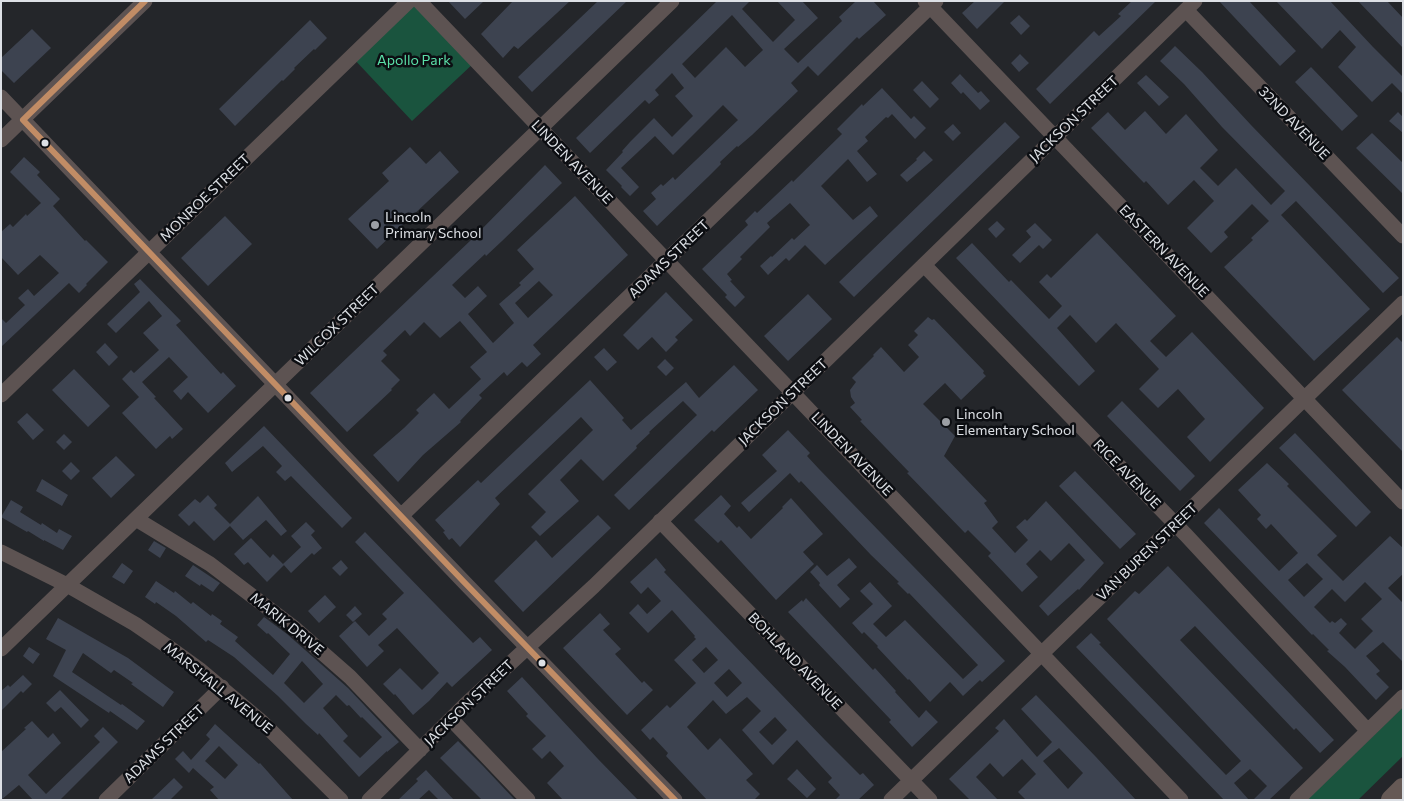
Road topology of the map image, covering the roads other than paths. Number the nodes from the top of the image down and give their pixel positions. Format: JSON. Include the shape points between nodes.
{"nodes":[{"id":1,"x":146,"y":1,"type":"edge"},
{"id":2,"x":409,"y":1,"type":"edge"},
{"id":3,"x":419,"y":1,"type":"edge"},
{"id":4,"x":672,"y":1,"type":"edge"},
{"id":5,"x":930,"y":3,"type":"edge"},
{"id":6,"x":1191,"y":6,"type":"edge"},
{"id":7,"x":1,"y":97,"type":"edge"},
{"id":8,"x":23,"y":120,"type":"junction"},
{"id":9,"x":540,"y":128,"type":"junction"},
{"id":10,"x":1055,"y":137,"type":"junction"},
{"id":11,"x":1,"y":140,"type":"edge"},
{"id":12,"x":1403,"y":236,"type":"edge"},
{"id":13,"x":150,"y":252,"type":"junction"},
{"id":14,"x":667,"y":261,"type":"junction"},
{"id":15,"x":924,"y":265,"type":"junction"},
{"id":16,"x":1403,"y":303,"type":"edge"},
{"id":17,"x":276,"y":385,"type":"junction"},
{"id":18,"x":793,"y":393,"type":"junction"},
{"id":19,"x":1,"y":395,"type":"edge"},
{"id":20,"x":1305,"y":399,"type":"junction"},
{"id":21,"x":1403,"y":502,"type":"edge"},
{"id":22,"x":401,"y":516,"type":"junction"},
{"id":23,"x":136,"y":519,"type":"junction"},
{"id":24,"x":660,"y":521,"type":"junction"},
{"id":25,"x":1176,"y":524,"type":"junction"},
{"id":26,"x":1,"y":552,"type":"edge"},
{"id":27,"x":67,"y":586,"type":"junction"},
{"id":28,"x":528,"y":647,"type":"junction"},
{"id":29,"x":1,"y":649,"type":"edge"},
{"id":30,"x":1042,"y":654,"type":"junction"},
{"id":31,"x":222,"y":687,"type":"junction"},
{"id":32,"x":1403,"y":697,"type":"edge"},
{"id":33,"x":451,"y":719,"type":"junction"},
{"id":34,"x":1368,"y":731,"type":"junction"},
{"id":35,"x":420,"y":750,"type":"junction"},
{"id":36,"x":911,"y":780,"type":"junction"},
{"id":37,"x":1403,"y":789,"type":"edge"},
{"id":38,"x":106,"y":800,"type":"edge"},
{"id":39,"x":341,"y":800,"type":"edge"},
{"id":40,"x":369,"y":800,"type":"edge"},
{"id":41,"x":528,"y":800,"type":"edge"},
{"id":42,"x":675,"y":800,"type":"edge"},
{"id":43,"x":891,"y":800,"type":"edge"},
{"id":44,"x":930,"y":800,"type":"edge"},
{"id":45,"x":1181,"y":800,"type":"edge"},
{"id":46,"x":1297,"y":800,"type":"edge"},
{"id":47,"x":1392,"y":800,"type":"edge"}],
"edges":[{"from":1,"to":8,"type":"street"},
{"from":2,"to":13,"type":"street","name":"MONROE STREET"},
{"from":3,"to":9,"type":"street","name":"LINDEN AVENUE"},
{"from":4,"to":9,"type":"street","name":"WILCOX STREET"},
{"from":5,"to":10,"type":"street","name":"EASTERN AVENUE"},
{"from":5,"to":14,"type":"street","name":"ADAMS STREET"},
{"from":6,"to":10,"type":"street","name":"JACKSON STREET"},
{"from":6,"to":12,"type":"street","name":"32ND AVENUE"},
{"from":7,"to":8,"type":"street"},
{"from":8,"to":11,"type":"street"},
{"from":8,"to":13,"type":"street"},
{"from":9,"to":14,"type":"street","name":"LINDEN AVENUE"},
{"from":9,"to":17,"type":"street","name":"WILCOX STREET"},
{"from":10,"to":15,"type":"street","name":"JACKSON STREET"},
{"from":10,"to":20,"type":"street","name":"EASTERN AVENUE"},
{"from":13,"to":17,"type":"street"},
{"from":13,"to":19,"type":"street","name":"MONROE STREET"},
{"from":14,"to":18,"type":"street","name":"LINDEN AVENUE"},
{"from":14,"to":22,"type":"street","name":"ADAMS STREET"},
{"from":15,"to":18,"type":"street","name":"JACKSON STREET"},
{"from":15,"to":25,"type":"street","name":"RICE AVENUE"},
{"from":16,"to":20,"type":"street","name":"VAN BUREN STREET"},
{"from":17,"to":22,"type":"street"},
{"from":17,"to":23,"type":"street","name":"WILCOX STREET"},
{"from":18,"to":24,"type":"street","name":"JACKSON STREET"},
{"from":18,"to":30,"type":"street","name":"LINDEN AVENUE"},
{"from":20,"to":21,"type":"street","name":"EASTERN AVENUE"},
{"from":20,"to":25,"type":"street","name":"VAN BUREN STREET"},
{"from":22,"to":28,"type":"street"},
{"from":23,"to":27,"type":"street","name":"WILCOX STREET"},
{"from":23,"to":35,"type":"street","name":"MARIK DRIVE","via":[[210,564],[293,627],[350,677]]},
{"from":24,"to":28,"type":"street","name":"JACKSON STREET"},
{"from":24,"to":36,"type":"street","name":"BOHLAND AVENUE"},
{"from":25,"to":30,"type":"street","name":"VAN BUREN STREET"},
{"from":25,"to":34,"type":"street","name":"RICE AVENUE"},
{"from":26,"to":27,"type":"street","name":"MARSHALL AVENUE"},
{"from":27,"to":29,"type":"street","name":"WILCOX STREET"},
{"from":27,"to":31,"type":"street","name":"MARSHALL AVENUE","via":[[135,624]]},
{"from":28,"to":33,"type":"street","name":"JACKSON STREET"},
{"from":28,"to":42,"type":"street"},
{"from":30,"to":36,"type":"street","name":"VAN BUREN STREET"},
{"from":30,"to":45,"type":"street","name":"LINDEN AVENUE"},
{"from":31,"to":38,"type":"street","name":"ADAMS STREET"},
{"from":31,"to":39,"type":"street","name":"MARSHALL AVENUE"},
{"from":32,"to":34,"type":"street"},
{"from":33,"to":35,"type":"street","name":"JACKSON STREET"},
{"from":33,"to":41,"type":"street"},
{"from":34,"to":46,"type":"street"},
{"from":35,"to":40,"type":"street","name":"JACKSON STREET"},
{"from":36,"to":43,"type":"street","name":"VAN BUREN STREET"},
{"from":36,"to":44,"type":"street","name":"BOHLAND AVENUE"},
{"from":37,"to":47,"type":"highway"}]}
